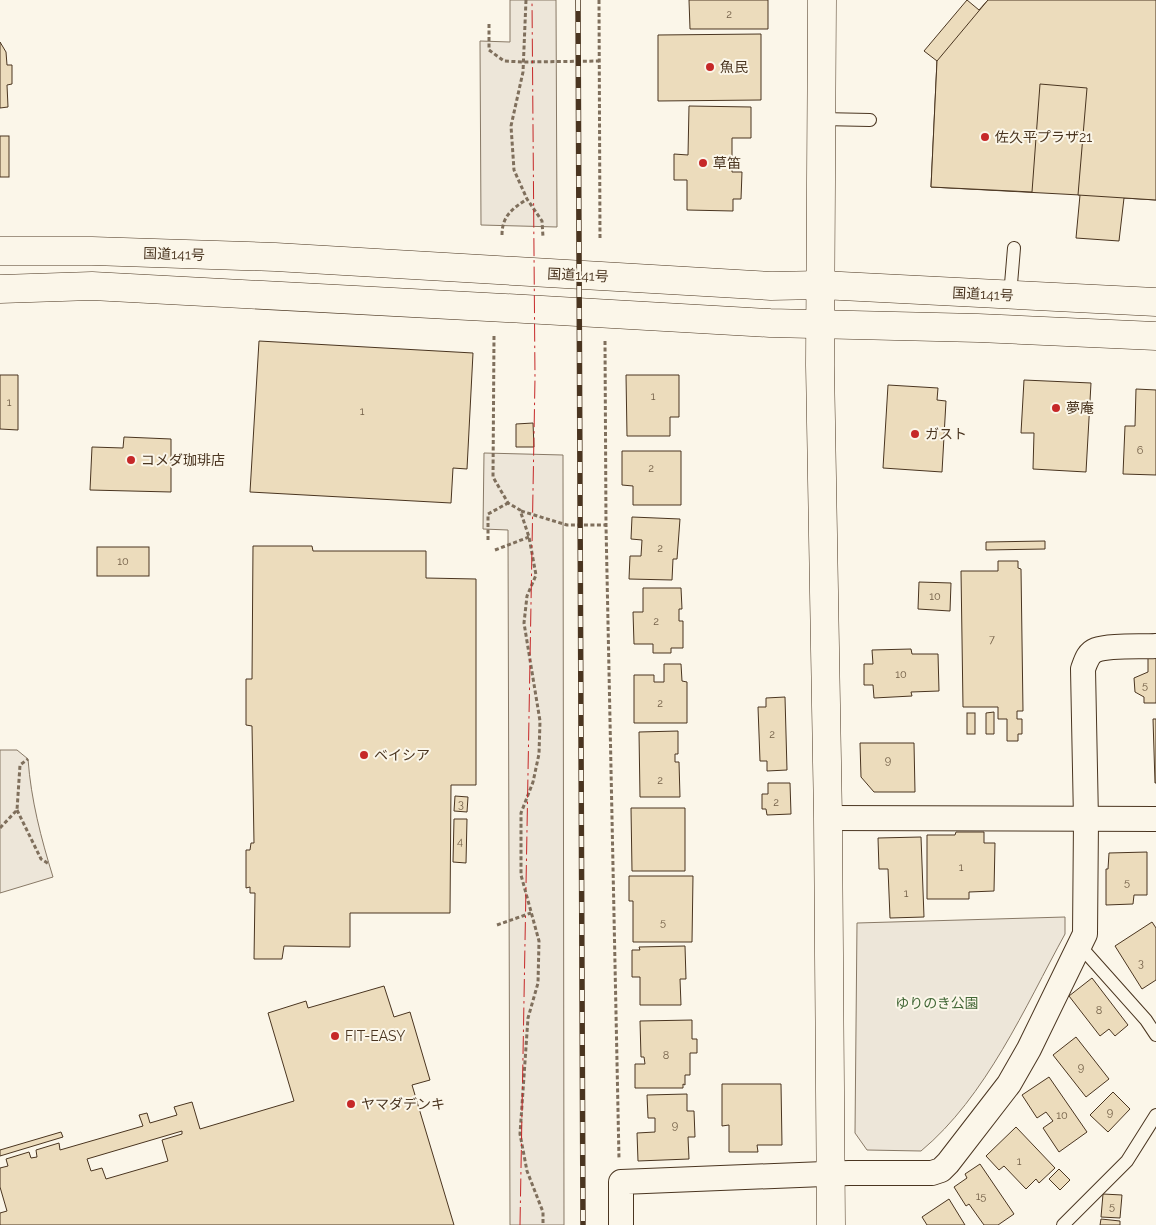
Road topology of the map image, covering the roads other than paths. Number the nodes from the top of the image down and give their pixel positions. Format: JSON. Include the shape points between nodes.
{"nodes":[{"id":1,"x":822,"y":0,"type":"edge"},
{"id":2,"x":822,"y":119,"type":"junction"},
{"id":3,"x":870,"y":120,"type":"dead end"},
{"id":4,"x":1014,"y":248,"type":"dead end"},
{"id":5,"x":0,"y":251,"type":"edge"},
{"id":6,"x":821,"y":285,"type":"junction"},
{"id":7,"x":0,"y":288,"type":"edge"},
{"id":8,"x":1010,"y":296,"type":"junction"},
{"id":9,"x":1156,"y":302,"type":"edge"},
{"id":10,"x":821,"y":325,"type":"junction"},
{"id":11,"x":1156,"y":336,"type":"edge"},
{"id":12,"x":1156,"y":646,"type":"edge"},
{"id":13,"x":828,"y":818,"type":"junction"},
{"id":14,"x":1156,"y":819,"type":"edge"},
{"id":15,"x":1086,"y":820,"type":"junction"},
{"id":16,"x":1080,"y":946,"type":"junction"},
{"id":17,"x":1156,"y":1035,"type":"edge"},
{"id":18,"x":1156,"y":1114,"type":"edge"},
{"id":19,"x":830,"y":1174,"type":"junction"},
{"id":20,"x":621,"y":1225,"type":"edge"},
{"id":21,"x":831,"y":1225,"type":"edge"},
{"id":22,"x":1063,"y":1225,"type":"edge"}],
"edges":[{"from":1,"to":2,"type":"main road"},
{"from":2,"to":3,"type":"lane"},
{"from":2,"to":6,"type":"main road"},
{"from":4,"to":8,"type":"lane"},
{"from":5,"to":6,"type":"main road","name":"国道141号","via":[[275,257],[761,285]]},
{"from":6,"to":8,"type":"main road","name":"国道141号"},
{"from":6,"to":10,"type":"main road"},
{"from":7,"to":10,"type":"main road","via":[[92,286]]},
{"from":8,"to":9,"type":"main road","name":"国道141号"},
{"from":10,"to":11,"type":"main road"},
{"from":10,"to":13,"type":"main road"},
{"from":12,"to":15,"type":"street","via":[[1105,648],[1095,650],[1087,657],[1083,669]]},
{"from":13,"to":15,"type":"street"},
{"from":13,"to":19,"type":"main road"},
{"from":14,"to":15,"type":"street"},
{"from":15,"to":16,"type":"street","via":[[1085,934]]},
{"from":16,"to":17,"type":"lane"},
{"from":16,"to":19,"type":"street","via":[[1030,1049],[1009,1084],[941,1170],[932,1173]]},
{"from":18,"to":22,"type":"lane","via":[[1127,1161]]},
{"from":19,"to":20,"type":"street","via":[[621,1182]]},
{"from":19,"to":21,"type":"main road"}]}
